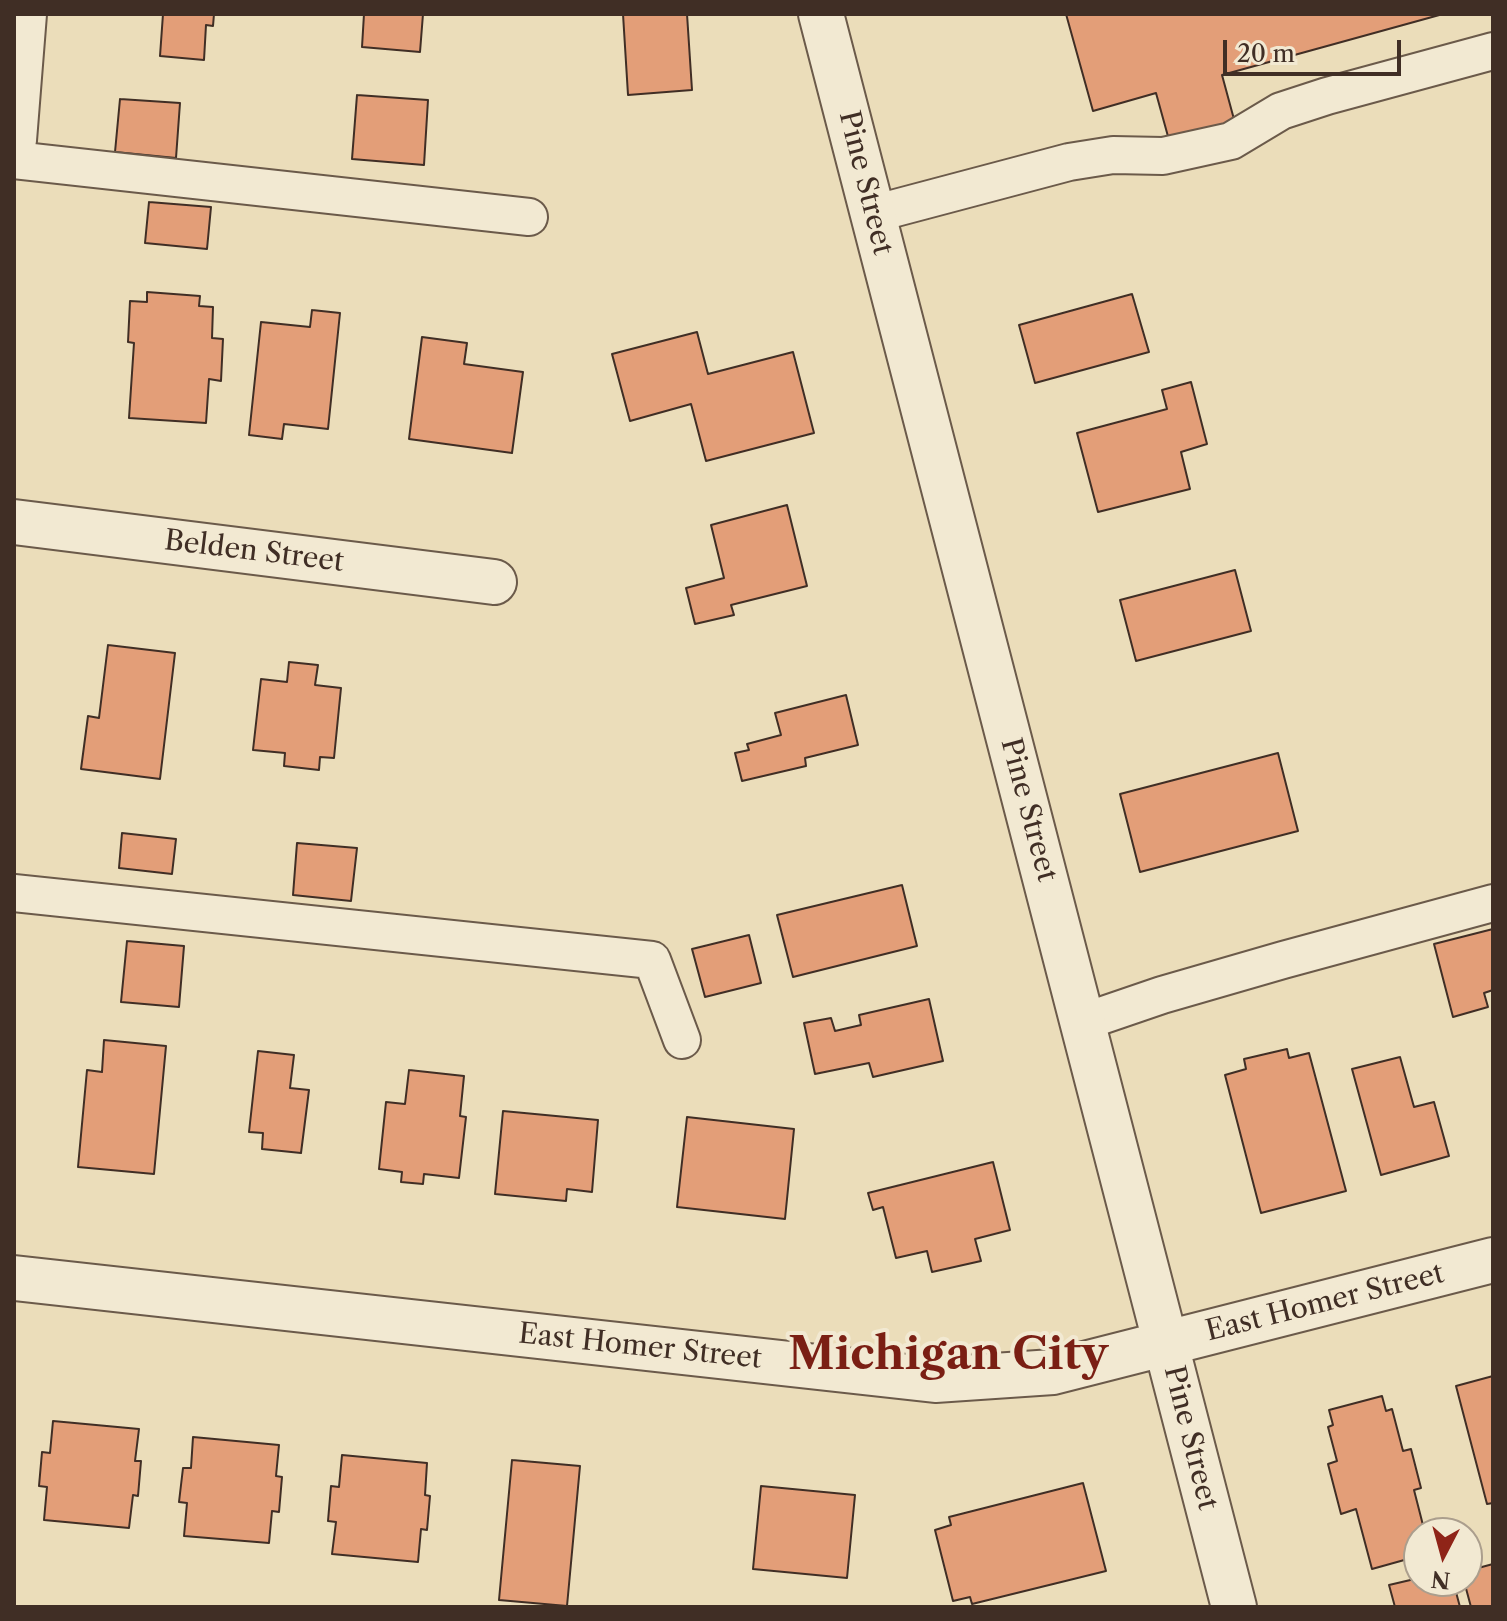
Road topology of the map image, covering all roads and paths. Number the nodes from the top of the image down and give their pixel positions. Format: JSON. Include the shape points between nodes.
{"nodes":[{"id":1,"x":24,"y":14,"type":"edge"},
{"id":2,"x":821,"y":14,"type":"edge"},
{"id":3,"x":1493,"y":51,"type":"edge"},
{"id":4,"x":14,"y":140,"type":"edge"},
{"id":5,"x":14,"y":160,"type":"edge"},
{"id":6,"x":873,"y":214,"type":"junction"},
{"id":7,"x":529,"y":217,"type":"dead end"},
{"id":8,"x":14,"y":522,"type":"edge"},
{"id":9,"x":494,"y":582,"type":"dead end"},
{"id":10,"x":14,"y":893,"type":"edge"},
{"id":11,"x":1493,"y":903,"type":"edge"},
{"id":12,"x":1083,"y":1022,"type":"junction"},
{"id":13,"x":682,"y":1040,"type":"dead end"},
{"id":14,"x":1493,"y":1260,"type":"edge"},
{"id":15,"x":14,"y":1278,"type":"edge"},
{"id":16,"x":1166,"y":1344,"type":"junction"},
{"id":17,"x":1234,"y":1607,"type":"edge"}],
"edges":[{"from":1,"to":4,"type":"street"},
{"from":2,"to":6,"type":"street","name":"Pine Street"},
{"from":3,"to":6,"type":"lane","via":[[1281,111],[1231,141],[1163,156],[1113,155],[1069,162]]},
{"from":5,"to":7,"type":"lane"},
{"from":6,"to":12,"type":"street","name":"Pine Street"},
{"from":8,"to":9,"type":"street","name":"Belden Street"},
{"from":10,"to":13,"type":"lane","via":[[652,960]]},
{"from":11,"to":12,"type":"lane","via":[[1268,964]]},
{"from":12,"to":16,"type":"street","name":"Pine Street"},
{"from":14,"to":16,"type":"street","name":"East Homer Street"},
{"from":15,"to":16,"type":"street","name":"East Homer Street","via":[[935,1380],[1053,1372]]},
{"from":16,"to":17,"type":"street","name":"Pine Street"}]}
